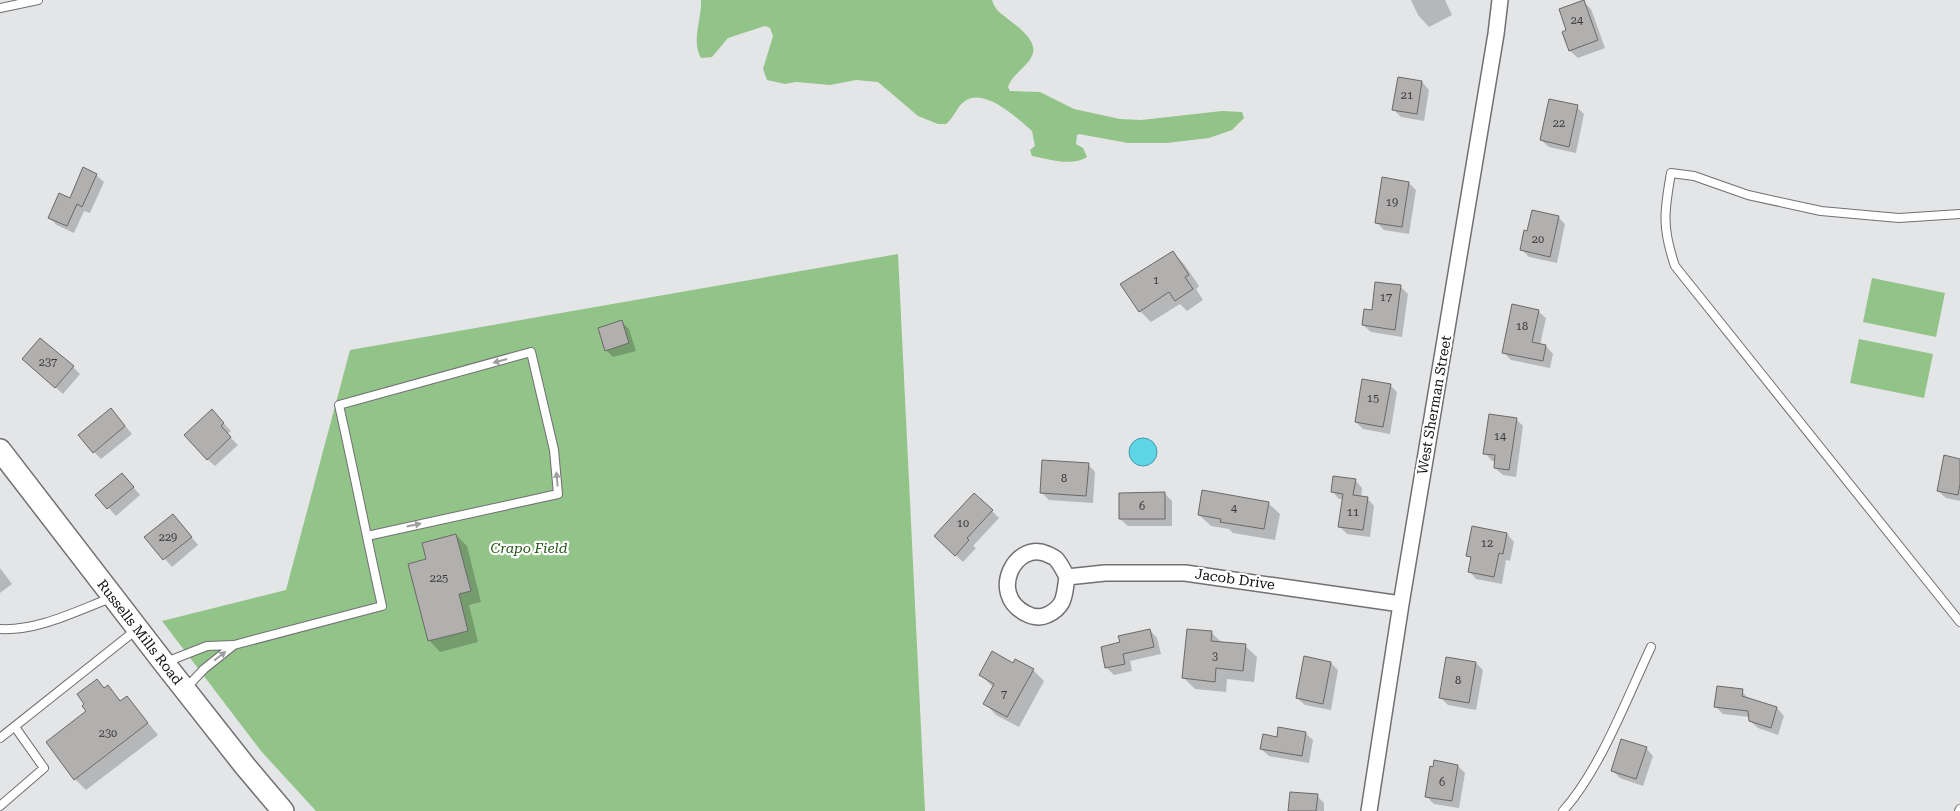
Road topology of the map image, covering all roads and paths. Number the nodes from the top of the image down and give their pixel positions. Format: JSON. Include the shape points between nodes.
{"nodes":[{"id":1,"x":38,"y":0,"type":"edge"},
{"id":2,"x":1500,"y":0,"type":"edge"},
{"id":3,"x":0,"y":8,"type":"edge"},
{"id":4,"x":1960,"y":214,"type":"edge"},
{"id":5,"x":0,"y":450,"type":"edge"},
{"id":6,"x":367,"y":536,"type":"junction"},
{"id":7,"x":1067,"y":577,"type":"junction"},
{"id":8,"x":113,"y":597,"type":"junction"},
{"id":9,"x":1401,"y":604,"type":"junction"},
{"id":10,"x":1960,"y":622,"type":"edge"},
{"id":11,"x":0,"y":629,"type":"edge"},
{"id":12,"x":138,"y":629,"type":"junction"},
{"id":13,"x":234,"y":645,"type":"junction"},
{"id":14,"x":1651,"y":647,"type":"dead end"},
{"id":15,"x":164,"y":663,"type":"junction"},
{"id":16,"x":184,"y":689,"type":"junction"},
{"id":17,"x":15,"y":727,"type":"junction"},
{"id":18,"x":0,"y":738,"type":"edge"},
{"id":19,"x":0,"y":806,"type":"edge"},
{"id":20,"x":284,"y":811,"type":"edge"},
{"id":21,"x":1369,"y":811,"type":"edge"},
{"id":22,"x":1563,"y":811,"type":"edge"}],
"edges":[{"from":1,"to":3,"type":"lane"},
{"from":2,"to":9,"type":"street","name":"West Sherman Street"},
{"from":4,"to":10,"type":"lane","via":[[1899,218],[1821,211],[1748,195],[1694,176],[1671,173],[1664,211],[1666,241],[1675,266]]},
{"from":5,"to":8,"type":"main road","name":"Russells Mills Road"},
{"from":6,"to":6,"type":"lane","one_way":true,"via":[[558,494],[554,450],[531,352],[340,405]]},
{"from":6,"to":13,"type":"lane","via":[[382,606]]},
{"from":7,"to":7,"type":"street","via":[[1063,602],[1057,610],[1044,616],[1032,617],[1010,601],[1008,578],[1023,555],[1034,551],[1056,558]]},
{"from":7,"to":9,"type":"street","name":"Jacob Drive","via":[[1106,573],[1185,573]]},
{"from":8,"to":11,"type":"lane","via":[[53,621],[11,630]]},
{"from":8,"to":12,"type":"main road","name":"Russells Mills Road"},
{"from":9,"to":21,"type":"street","name":"West Sherman Street"},
{"from":12,"to":15,"type":"main road","name":"Russells Mills Road"},
{"from":12,"to":17,"type":"lane"},
{"from":13,"to":15,"type":"lane","via":[[207,646]]},
{"from":16,"to":13,"type":"lane","one_way":true},
{"from":14,"to":22,"type":"lane","via":[[1599,757]]},
{"from":15,"to":16,"type":"main road","name":"Russells Mills Road"},
{"from":16,"to":20,"type":"main road","name":"Russells Mills Road"},
{"from":17,"to":18,"type":"lane"},
{"from":17,"to":19,"type":"lane","via":[[44,768]]}]}
